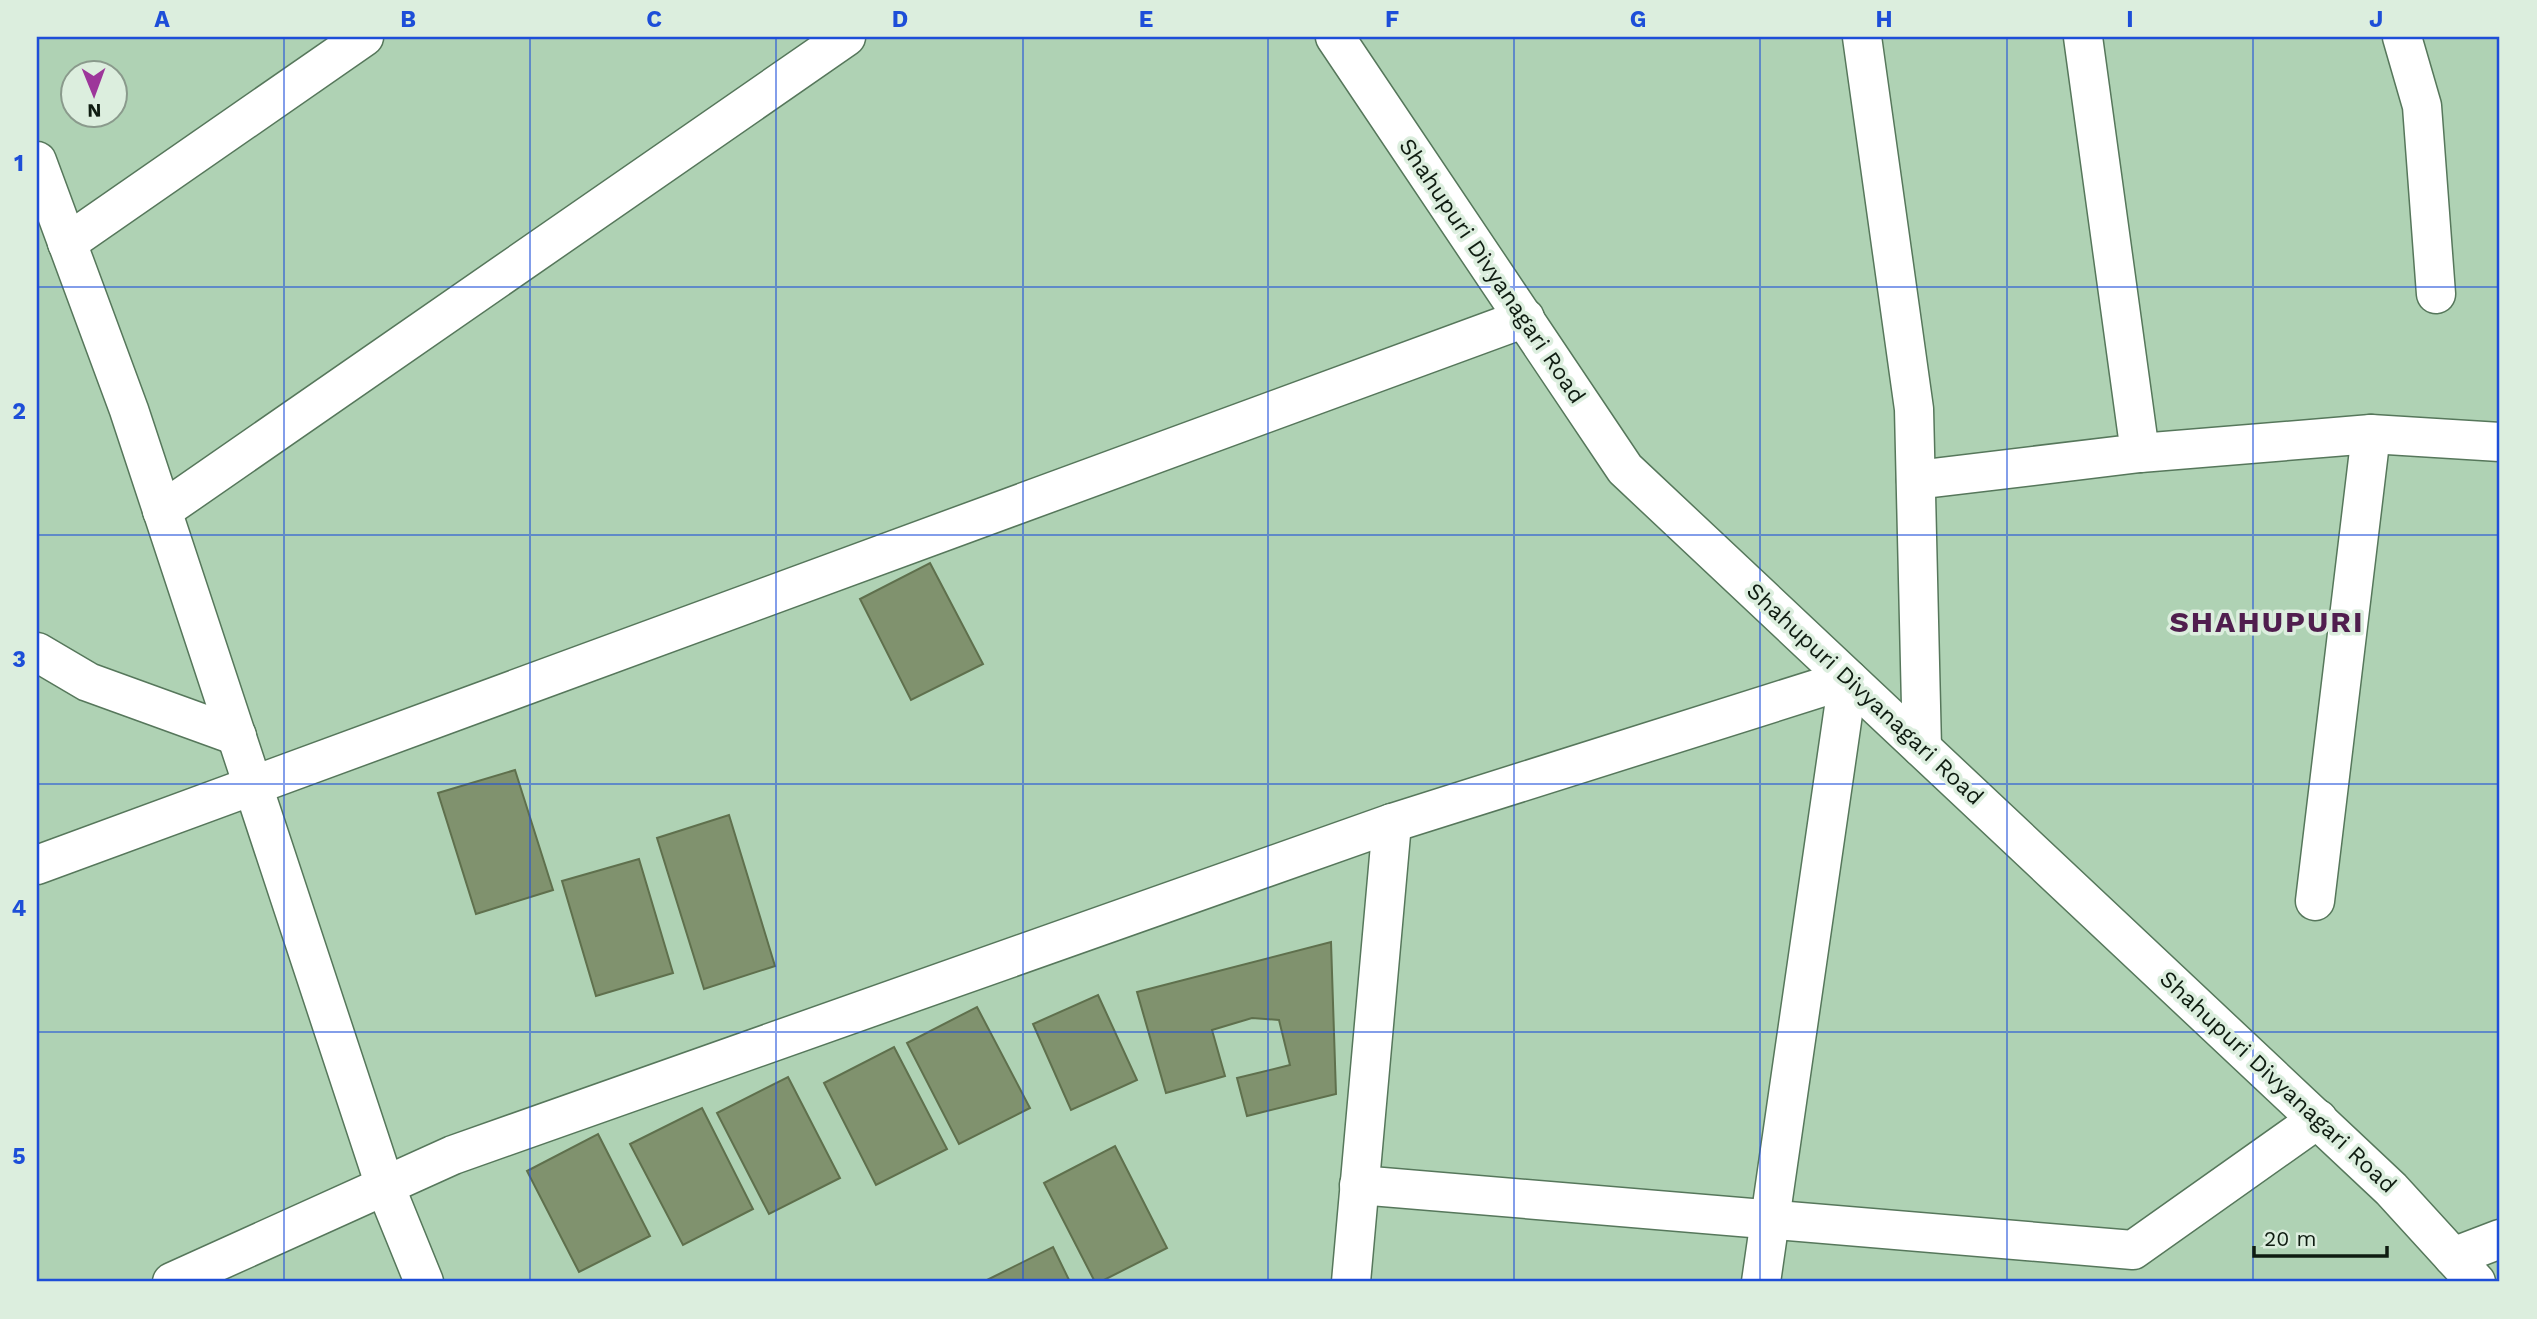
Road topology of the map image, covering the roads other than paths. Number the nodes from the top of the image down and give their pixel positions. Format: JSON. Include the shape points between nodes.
{"nodes":[{"id":1,"x":364,"y":37,"type":"edge"},
{"id":2,"x":846,"y":37,"type":"edge"},
{"id":3,"x":1335,"y":37,"type":"edge"},
{"id":4,"x":1862,"y":37,"type":"edge"},
{"id":5,"x":2083,"y":37,"type":"edge"},
{"id":6,"x":2402,"y":37,"type":"edge"},
{"id":7,"x":37,"y":161,"type":"edge"},
{"id":8,"x":67,"y":243,"type":"junction"},
{"id":9,"x":2437,"y":294,"type":"dead end"},
{"id":10,"x":1525,"y":318,"type":"junction"},
{"id":11,"x":2371,"y":434,"type":"junction"},
{"id":12,"x":2500,"y":442,"type":"edge"},
{"id":13,"x":2140,"y":453,"type":"junction"},
{"id":14,"x":1916,"y":480,"type":"junction"},
{"id":15,"x":162,"y":511,"type":"junction"},
{"id":16,"x":37,"y":652,"type":"edge"},
{"id":17,"x":1848,"y":679,"type":"junction"},
{"id":18,"x":236,"y":736,"type":"junction"},
{"id":19,"x":1922,"y":748,"type":"junction"},
{"id":20,"x":253,"y":786,"type":"junction"},
{"id":21,"x":1392,"y":823,"type":"junction"},
{"id":22,"x":37,"y":865,"type":"edge"},
{"id":23,"x":2315,"y":901,"type":"dead end"},
{"id":24,"x":2318,"y":1119,"type":"junction"},
{"id":25,"x":1359,"y":1185,"type":"junction"},
{"id":26,"x":384,"y":1186,"type":"junction"},
{"id":27,"x":1770,"y":1220,"type":"junction"},
{"id":28,"x":2500,"y":1239,"type":"edge"},
{"id":29,"x":2465,"y":1270,"type":"edge"},
{"id":30,"x":172,"y":1282,"type":"edge"},
{"id":31,"x":424,"y":1282,"type":"edge"},
{"id":32,"x":1351,"y":1282,"type":"edge"},
{"id":33,"x":1761,"y":1282,"type":"edge"}],
"edges":[{"from":1,"to":8,"type":"street"},
{"from":2,"to":15,"type":"street"},
{"from":3,"to":10,"type":"street","name":"Shahupuri Divyanagari Road"},
{"from":4,"to":14,"type":"street","via":[[1914,409]]},
{"from":5,"to":13,"type":"street"},
{"from":6,"to":9,"type":"street","via":[[2422,107]]},
{"from":7,"to":8,"type":"street"},
{"from":8,"to":15,"type":"street"},
{"from":10,"to":17,"type":"street","name":"Shahupuri Divyanagari Road","via":[[1625,469]]},
{"from":10,"to":20,"type":"street"},
{"from":11,"to":12,"type":"street"},
{"from":11,"to":13,"type":"street"},
{"from":11,"to":23,"type":"street"},
{"from":13,"to":14,"type":"street"},
{"from":14,"to":19,"type":"street"},
{"from":15,"to":18,"type":"street"},
{"from":16,"to":18,"type":"street","via":[[88,682]]},
{"from":17,"to":19,"type":"street","name":"Shahupuri Divyanagari Road"},
{"from":17,"to":21,"type":"street"},
{"from":17,"to":27,"type":"street"},
{"from":18,"to":20,"type":"street"},
{"from":19,"to":24,"type":"street","name":"Shahupuri Divyanagari Road"},
{"from":20,"to":22,"type":"street"},
{"from":20,"to":26,"type":"street"},
{"from":21,"to":25,"type":"street"},
{"from":21,"to":26,"type":"street","via":[[453,1155]]},
{"from":24,"to":27,"type":"street","via":[[2133,1250]]},
{"from":24,"to":29,"type":"street","name":"Shahupuri Divyanagari Road","via":[[2392,1189]]},
{"from":25,"to":27,"type":"street"},
{"from":25,"to":32,"type":"street"},
{"from":26,"to":30,"type":"street"},
{"from":26,"to":31,"type":"street"},
{"from":27,"to":33,"type":"street"},
{"from":28,"to":29,"type":"street"}]}
